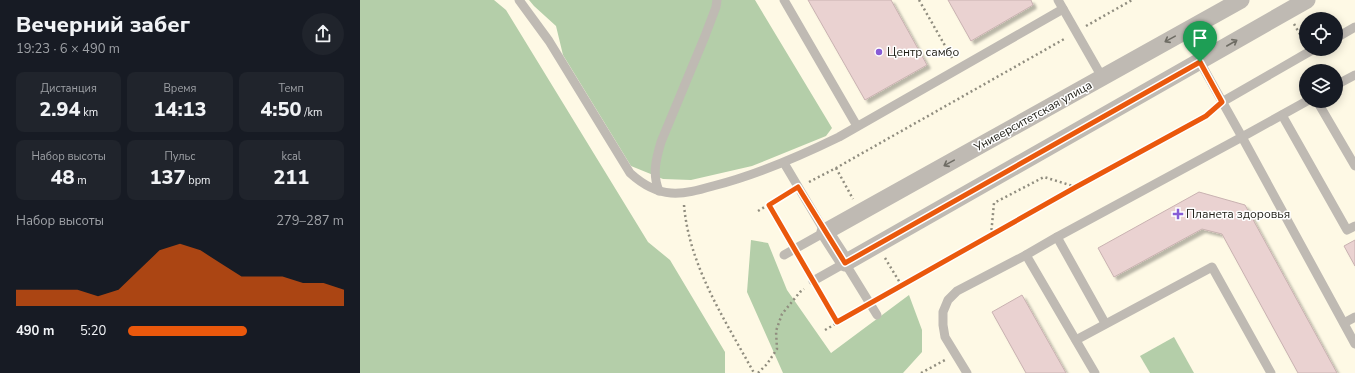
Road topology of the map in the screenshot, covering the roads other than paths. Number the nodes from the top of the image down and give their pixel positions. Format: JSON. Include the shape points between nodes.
{"nodes":[{"id":1,"x":519,"y":0,"type":"edge"},
{"id":2,"x":717,"y":0,"type":"edge"},
{"id":3,"x":784,"y":0,"type":"edge"},
{"id":4,"x":1058,"y":0,"type":"edge"},
{"id":5,"x":1241,"y":0,"type":"edge"},
{"id":6,"x":1307,"y":0,"type":"edge"},
{"id":7,"x":1224,"y":4,"type":"edge"},
{"id":8,"x":1063,"y":9,"type":"junction"},
{"id":9,"x":1355,"y":28,"type":"edge"},
{"id":10,"x":1343,"y":34,"type":"edge"},
{"id":11,"x":1302,"y":56,"type":"edge"},
{"id":12,"x":1200,"y":62,"type":"junction"},
{"id":13,"x":1355,"y":75,"type":"edge"},
{"id":14,"x":1102,"y":77,"type":"junction"},
{"id":15,"x":1343,"y":81,"type":"edge"},
{"id":16,"x":1222,"y":102,"type":"junction"},
{"id":17,"x":1299,"y":105,"type":"edge"},
{"id":18,"x":1321,"y":108,"type":"edge"},
{"id":19,"x":1282,"y":115,"type":"junction"},
{"id":20,"x":857,"y":126,"type":"junction"},
{"id":21,"x":1242,"y":137,"type":"junction"},
{"id":22,"x":784,"y":163,"type":"junction"},
{"id":23,"x":1355,"y":166,"type":"edge"},
{"id":24,"x":659,"y":191,"type":"junction"},
{"id":25,"x":1355,"y":226,"type":"edge"},
{"id":26,"x":825,"y":232,"type":"junction"},
{"id":27,"x":1057,"y":237,"type":"junction"},
{"id":28,"x":784,"y":255,"type":"dead end"},
{"id":29,"x":1026,"y":255,"type":"junction"},
{"id":30,"x":845,"y":263,"type":"junction"},
{"id":31,"x":813,"y":281,"type":"road end"},
{"id":32,"x":877,"y":315,"type":"dead end"},
{"id":33,"x":1355,"y":317,"type":"edge"},
{"id":34,"x":1105,"y":323,"type":"junction"},
{"id":35,"x":1344,"y":323,"type":"junction"},
{"id":36,"x":1076,"y":340,"type":"junction"},
{"id":37,"x":1355,"y":344,"type":"edge"},
{"id":38,"x":967,"y":373,"type":"edge"},
{"id":39,"x":1095,"y":373,"type":"edge"},
{"id":40,"x":1270,"y":373,"type":"edge"}],
"edges":[{"from":1,"to":24,"type":"lane","via":[[549,41],[630,173]]},
{"from":2,"to":24,"type":"lane","via":[[708,29],[661,142],[654,174]]},
{"from":3,"to":20,"type":"lane"},
{"from":4,"to":8,"type":"lane"},
{"from":5,"to":7,"type":"street","name":"Университетская улица"},
{"from":12,"to":6,"type":"street","one_way":true},
{"from":7,"to":14,"type":"street","name":"Университетская улица","one_way":true},
{"from":8,"to":14,"type":"lane"},
{"from":8,"to":20,"type":"lane"},
{"from":9,"to":10,"type":"lane"},
{"from":11,"to":16,"type":"lane"},
{"from":12,"to":16,"type":"lane"},
{"from":12,"to":30,"type":"street"},
{"from":13,"to":15,"type":"lane"},
{"from":14,"to":26,"type":"street","name":"Университетская улица","one_way":true},
{"from":16,"to":21,"type":"lane"},
{"from":17,"to":19,"type":"lane"},
{"from":18,"to":23,"type":"lane"},
{"from":19,"to":21,"type":"lane"},
{"from":19,"to":25,"type":"lane","via":[[1348,230]]},
{"from":20,"to":22,"type":"lane"},
{"from":21,"to":27,"type":"lane"},
{"from":21,"to":35,"type":"lane"},
{"from":22,"to":24,"type":"lane","via":[[734,181],[683,194]]},
{"from":22,"to":26,"type":"lane"},
{"from":26,"to":28,"type":"lane"},
{"from":26,"to":30,"type":"street"},
{"from":27,"to":29,"type":"lane"},
{"from":27,"to":34,"type":"lane"},
{"from":29,"to":36,"type":"lane"},
{"from":29,"to":38,"type":"lane","via":[[957,291],[948,300],[943,312],[945,337]]},
{"from":30,"to":31,"type":"lane"},
{"from":30,"to":32,"type":"lane"},
{"from":33,"to":35,"type":"lane"},
{"from":34,"to":36,"type":"lane"},
{"from":34,"to":40,"type":"lane","via":[[1212,267]]},
{"from":35,"to":37,"type":"lane"},
{"from":36,"to":39,"type":"lane"}]}
